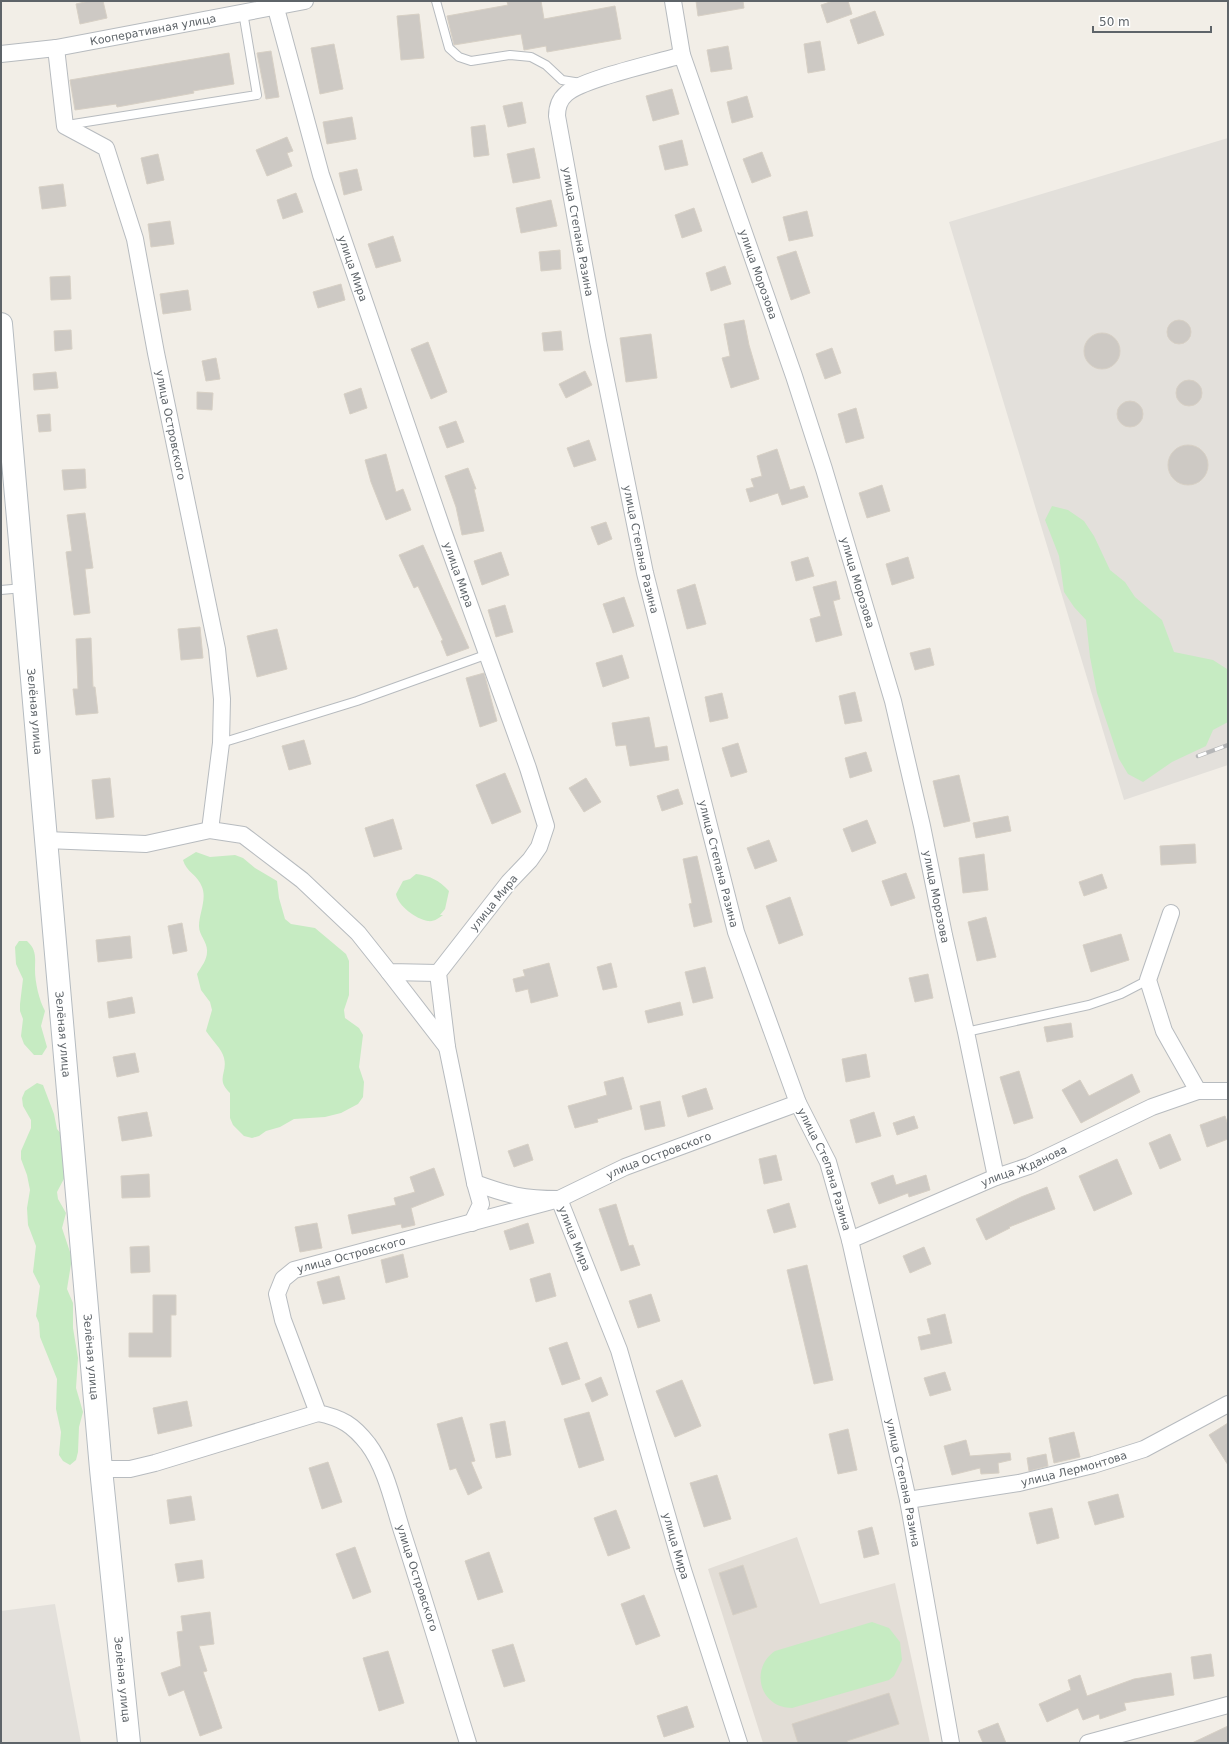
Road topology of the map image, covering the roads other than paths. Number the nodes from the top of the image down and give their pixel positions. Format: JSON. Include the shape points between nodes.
{"nodes":[{"id":1,"x":305,"y":1,"type":"edge"},
{"id":2,"x":436,"y":1,"type":"edge"},
{"id":3,"x":673,"y":1,"type":"edge"},
{"id":4,"x":275,"y":3,"type":"edge"},
{"id":5,"x":243,"y":12,"type":"junction"},
{"id":6,"x":56,"y":48,"type":"junction"},
{"id":7,"x":1,"y":54,"type":"edge"},
{"id":8,"x":682,"y":55,"type":"junction"},
{"id":9,"x":586,"y":83,"type":"junction"},
{"id":10,"x":65,"y":126,"type":"junction"},
{"id":11,"x":1,"y":324,"type":"edge"},
{"id":12,"x":24,"y":588,"type":"junction"},
{"id":13,"x":1,"y":590,"type":"edge"},
{"id":14,"x":488,"y":654,"type":"junction"},
{"id":15,"x":221,"y":743,"type":"junction"},
{"id":16,"x":210,"y":830,"type":"junction"},
{"id":17,"x":46,"y":840,"type":"junction"},
{"id":18,"x":1171,"y":913,"type":"dead end"},
{"id":19,"x":389,"y":972,"type":"junction"},
{"id":20,"x":438,"y":972,"type":"junction"},
{"id":21,"x":1148,"y":980,"type":"junction"},
{"id":22,"x":966,"y":1032,"type":"junction"},
{"id":23,"x":447,"y":1047,"type":"junction"},
{"id":24,"x":1198,"y":1091,"type":"junction"},
{"id":25,"x":1228,"y":1091,"type":"edge"},
{"id":26,"x":798,"y":1103,"type":"junction"},
{"id":27,"x":996,"y":1177,"type":"junction"},
{"id":28,"x":475,"y":1183,"type":"junction"},
{"id":29,"x":559,"y":1199,"type":"junction"},
{"id":30,"x":472,"y":1222,"type":"junction"},
{"id":31,"x":850,"y":1240,"type":"junction"},
{"id":32,"x":1228,"y":1404,"type":"edge"},
{"id":33,"x":318,"y":1413,"type":"junction"},
{"id":34,"x":101,"y":1469,"type":"junction"},
{"id":35,"x":908,"y":1500,"type":"junction"},
{"id":36,"x":1228,"y":1705,"type":"edge"},
{"id":37,"x":129,"y":1743,"type":"edge"},
{"id":38,"x":468,"y":1743,"type":"edge"},
{"id":39,"x":739,"y":1743,"type":"edge"},
{"id":40,"x":950,"y":1743,"type":"edge"},
{"id":41,"x":1088,"y":1743,"type":"edge"}],
"edges":[{"from":1,"to":4,"type":"street","name":"Кооперативная улица"},
{"from":2,"to":9,"type":"lane","via":[[449,48],[459,57],[471,61],[510,55],[531,57],[546,65],[562,80]]},
{"from":3,"to":8,"type":"street","name":"улица Морозова"},
{"from":4,"to":5,"type":"street","name":"Кооперативная улица"},
{"from":4,"to":14,"type":"street","name":"улица Мира","via":[[321,175]]},
{"from":5,"to":6,"type":"street","name":"Кооперативная улица"},
{"from":5,"to":10,"type":"lane","via":[[257,95]]},
{"from":6,"to":7,"type":"street","name":"Кооперативная улица"},
{"from":6,"to":10,"type":"street"},
{"from":8,"to":9,"type":"street","name":"улица Степана Разина"},
{"from":8,"to":22,"type":"street","name":"улица Морозова","via":[[824,468],[893,701]]},
{"from":9,"to":26,"type":"street","name":"улица Степана Разина","via":[[567,93],[557,106],[557,116],[598,340],[645,573],[736,932]]},
{"from":10,"to":15,"type":"street","name":"улица Островского","via":[[106,148],[135,239],[217,649],[222,699]]},
{"from":11,"to":12,"type":"street","name":"Зелёная улица"},
{"from":12,"to":13,"type":"lane"},
{"from":12,"to":17,"type":"street","name":"Зелёная улица"},
{"from":14,"to":15,"type":"lane","via":[[357,701]]},
{"from":14,"to":20,"type":"street","name":"улица Мира","via":[[546,826],[539,847],[530,860],[509,882]]},
{"from":15,"to":16,"type":"street","name":"улица Островского"},
{"from":16,"to":17,"type":"street","via":[[146,844]]},
{"from":16,"to":19,"type":"street","via":[[243,835],[302,880],[358,933]]},
{"from":17,"to":34,"type":"street","name":"Зелёная улица"},
{"from":18,"to":21,"type":"street"},
{"from":19,"to":20,"type":"street"},
{"from":19,"to":23,"type":"street"},
{"from":20,"to":23,"type":"street"},
{"from":21,"to":22,"type":"lane","via":[[1121,994],[1089,1005]]},
{"from":21,"to":24,"type":"street","via":[[1164,1031]]},
{"from":22,"to":27,"type":"street","name":"улица Морозова"},
{"from":23,"to":28,"type":"street"},
{"from":24,"to":25,"type":"street","name":"улица Жданова"},
{"from":24,"to":27,"type":"street","name":"улица Жданова","via":[[1152,1107],[1029,1166]]},
{"from":26,"to":29,"type":"street","name":"улица Островского","via":[[625,1167]]},
{"from":26,"to":31,"type":"street","name":"улица Степана Разина","via":[[828,1162]]},
{"from":27,"to":31,"type":"street","name":"улица Жданова"},
{"from":28,"to":29,"type":"street","name":"улица Мира","via":[[508,1195],[531,1199]]},
{"from":28,"to":30,"type":"street","via":[[482,1204]]},
{"from":29,"to":30,"type":"street","name":"улица Островского"},
{"from":29,"to":39,"type":"street","name":"улица Мира","via":[[619,1350],[684,1570]]},
{"from":30,"to":33,"type":"street","name":"улица Островского","via":[[294,1270],[283,1279],[277,1294],[283,1320]]},
{"from":31,"to":35,"type":"street","name":"улица Степана Разина"},
{"from":32,"to":35,"type":"street","name":"улица Лермонтова","via":[[1144,1449],[1093,1465],[1019,1483]]},
{"from":33,"to":34,"type":"street","via":[[155,1463],[130,1468]]},
{"from":33,"to":38,"type":"street","name":"улица Островского","via":[[335,1416],[350,1424],[368,1445],[380,1465]]},
{"from":34,"to":37,"type":"street","name":"Зелёная улица"},
{"from":35,"to":40,"type":"street","name":"улица Степана Разина"},
{"from":36,"to":41,"type":"street"}]}
